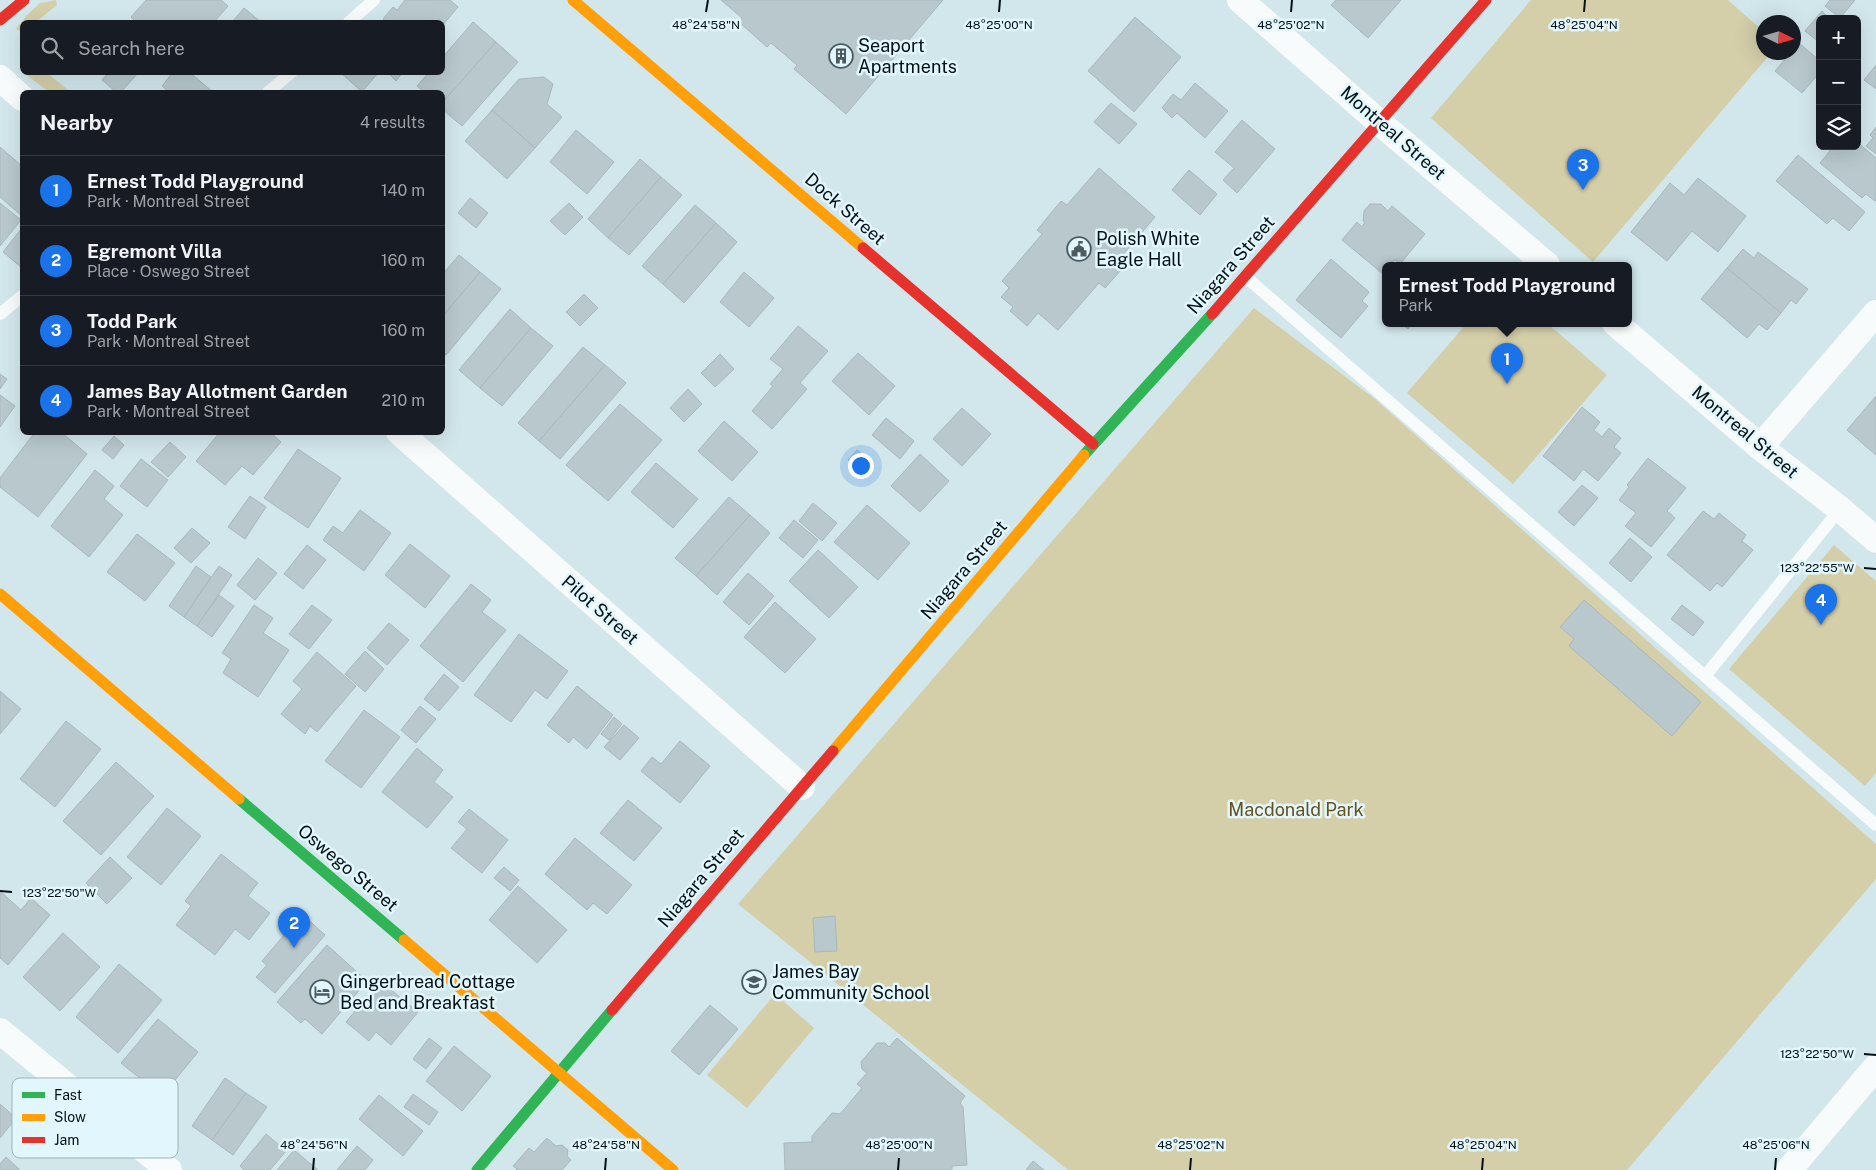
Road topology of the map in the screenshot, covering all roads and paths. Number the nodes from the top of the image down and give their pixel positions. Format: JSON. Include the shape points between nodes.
{"nodes":[{"id":1,"x":24,"y":0,"type":"edge"},
{"id":2,"x":374,"y":0,"type":"edge"},
{"id":3,"x":573,"y":0,"type":"edge"},
{"id":4,"x":1240,"y":0,"type":"edge"},
{"id":5,"x":1486,"y":0,"type":"edge"},
{"id":6,"x":0,"y":20,"type":"edge"},
{"id":7,"x":351,"y":20,"type":"edge"},
{"id":8,"x":288,"y":75,"type":"edge"},
{"id":9,"x":0,"y":78,"type":"edge"},
{"id":10,"x":270,"y":90,"type":"edge"},
{"id":11,"x":20,"y":96,"type":"edge"},
{"id":12,"x":1379,"y":122,"type":"junction"},
{"id":13,"x":1543,"y":262,"type":"edge"},
{"id":14,"x":1246,"y":277,"type":"junction"},
{"id":15,"x":20,"y":298,"type":"edge"},
{"id":16,"x":1876,"y":313,"type":"edge"},
{"id":17,"x":0,"y":314,"type":"edge"},
{"id":18,"x":1620,"y":327,"type":"edge"},
{"id":19,"x":402,"y":435,"type":"edge"},
{"id":20,"x":1093,"y":444,"type":"junction"},
{"id":21,"x":1760,"y":447,"type":"junction"},
{"id":22,"x":1840,"y":508,"type":"junction"},
{"id":23,"x":1876,"y":540,"type":"edge"},
{"id":24,"x":0,"y":594,"type":"edge"},
{"id":25,"x":1706,"y":676,"type":"junction"},
{"id":26,"x":802,"y":787,"type":"junction"},
{"id":27,"x":1876,"y":825,"type":"edge"},
{"id":28,"x":0,"y":1031,"type":"edge"},
{"id":29,"x":1876,"y":1068,"type":"edge"},
{"id":30,"x":560,"y":1072,"type":"junction"},
{"id":31,"x":57,"y":1078,"type":"edge"},
{"id":32,"x":154,"y":1158,"type":"edge"},
{"id":33,"x":169,"y":1170,"type":"edge"},
{"id":34,"x":477,"y":1170,"type":"edge"},
{"id":35,"x":673,"y":1170,"type":"edge"},
{"id":36,"x":1789,"y":1170,"type":"edge"}],
"edges":[{"from":1,"to":6,"type":"street"},
{"from":2,"to":7,"type":"lane"},
{"from":3,"to":20,"type":"street","name":"Dock Street"},
{"from":4,"to":12,"type":"street","name":"Montreal Street"},
{"from":5,"to":12,"type":"street","name":"Niagara Street"},
{"from":8,"to":10,"type":"lane"},
{"from":9,"to":11,"type":"street"},
{"from":12,"to":13,"type":"street","name":"Montreal Street"},
{"from":12,"to":14,"type":"street","name":"Niagara Street"},
{"from":14,"to":20,"type":"street","name":"Niagara Street"},
{"from":14,"to":25,"type":"lane"},
{"from":15,"to":17,"type":"lane"},
{"from":16,"to":21,"type":"street"},
{"from":18,"to":21,"type":"street","name":"Montreal Street"},
{"from":19,"to":26,"type":"street","name":"Pilot Street"},
{"from":20,"to":26,"type":"street","name":"Niagara Street"},
{"from":21,"to":22,"type":"street","name":"Montreal Street"},
{"from":22,"to":23,"type":"street","name":"Montreal Street"},
{"from":22,"to":25,"type":"lane"},
{"from":24,"to":30,"type":"street","name":"Oswego Street"},
{"from":25,"to":27,"type":"lane"},
{"from":26,"to":30,"type":"street","name":"Niagara Street"},
{"from":28,"to":31,"type":"street"},
{"from":29,"to":36,"type":"street"},
{"from":30,"to":34,"type":"street","name":"Niagara Street"},
{"from":30,"to":35,"type":"street","name":"Oswego Street"},
{"from":32,"to":33,"type":"street"}]}
